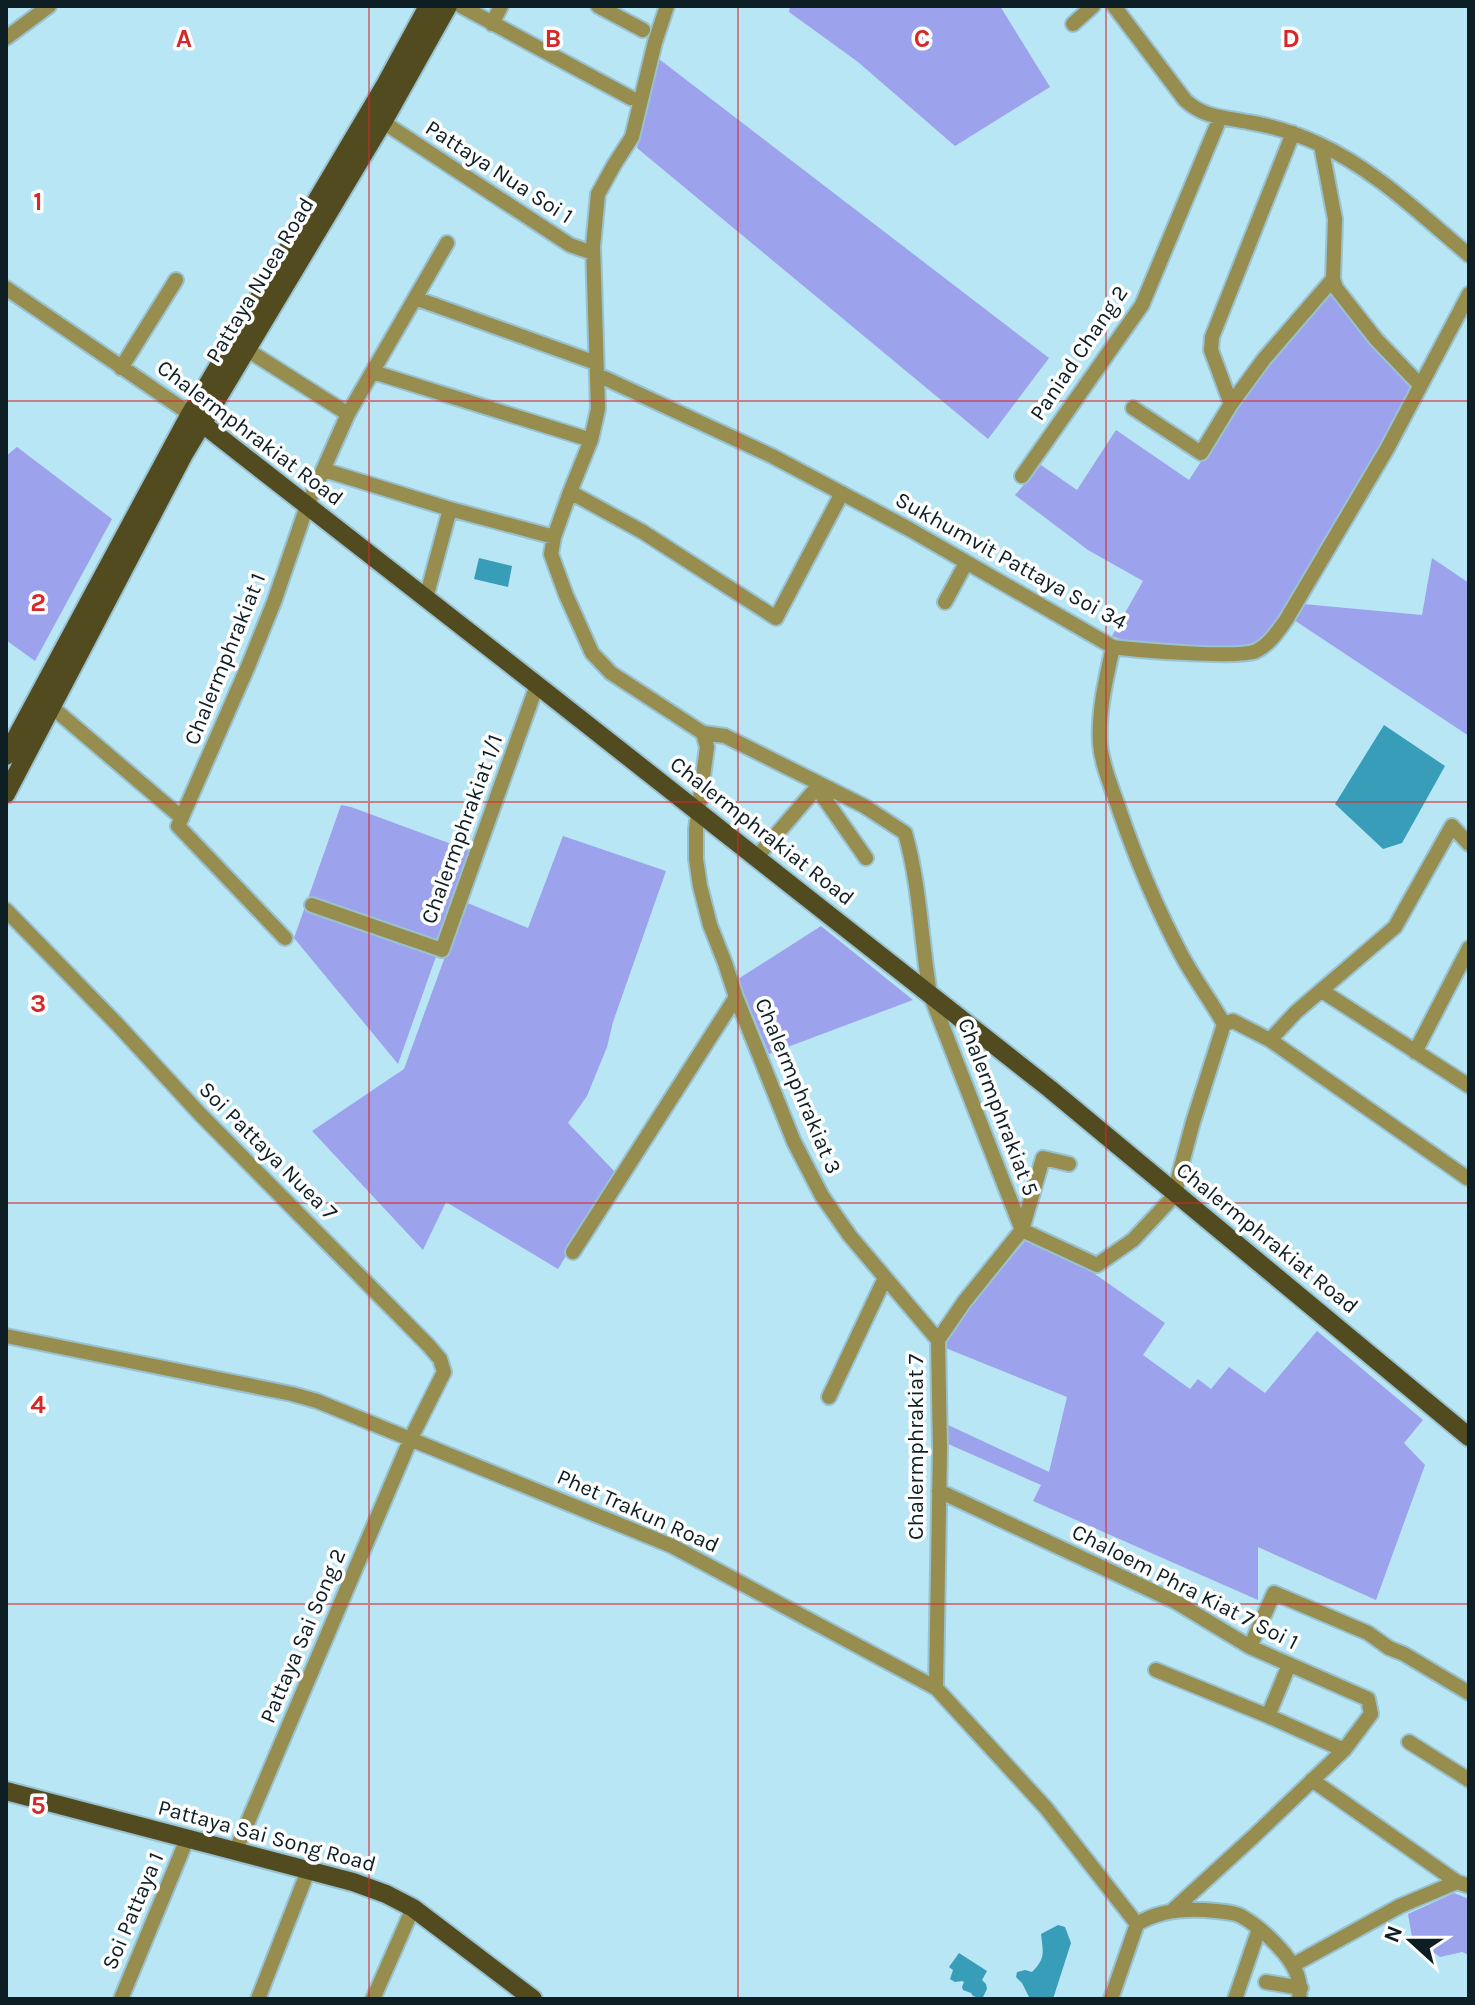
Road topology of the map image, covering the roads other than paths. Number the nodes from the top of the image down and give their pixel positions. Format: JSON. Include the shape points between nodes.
{"nodes":[{"id":1,"x":49,"y":6,"type":"edge"},
{"id":2,"x":428,"y":6,"type":"edge"},
{"id":3,"x":448,"y":6,"type":"edge"},
{"id":4,"x":461,"y":6,"type":"edge"},
{"id":5,"x":501,"y":6,"type":"edge"},
{"id":6,"x":598,"y":6,"type":"edge"},
{"id":7,"x":667,"y":6,"type":"edge"},
{"id":8,"x":1093,"y":6,"type":"edge"},
{"id":9,"x":1114,"y":6,"type":"edge"},
{"id":10,"x":492,"y":24,"type":"junction"},
{"id":11,"x":1073,"y":24,"type":"dead end"},
{"id":12,"x":643,"y":30,"type":"dead end"},
{"id":13,"x":6,"y":38,"type":"edge"},
{"id":14,"x":631,"y":98,"type":"dead end"},
{"id":15,"x":1220,"y":118,"type":"junction"},
{"id":16,"x":383,"y":122,"type":"junction"},
{"id":17,"x":1293,"y":133,"type":"junction"},
{"id":18,"x":1321,"y":145,"type":"junction"},
{"id":19,"x":447,"y":243,"type":"dead end"},
{"id":20,"x":593,"y":253,"type":"junction"},
{"id":21,"x":1469,"y":255,"type":"edge"},
{"id":22,"x":1333,"y":279,"type":"junction"},
{"id":23,"x":176,"y":280,"type":"dead end"},
{"id":24,"x":6,"y":288,"type":"edge"},
{"id":25,"x":1469,"y":294,"type":"edge"},
{"id":26,"x":415,"y":298,"type":"junction"},
{"id":27,"x":246,"y":349,"type":"junction"},
{"id":28,"x":121,"y":368,"type":"junction"},
{"id":29,"x":597,"y":369,"type":"junction"},
{"id":30,"x":373,"y":372,"type":"junction"},
{"id":31,"x":1420,"y":385,"type":"junction"},
{"id":32,"x":1231,"y":404,"type":"junction"},
{"id":33,"x":1133,"y":408,"type":"dead end"},
{"id":34,"x":348,"y":414,"type":"junction"},
{"id":35,"x":196,"y":418,"type":"junction"},
{"id":36,"x":591,"y":440,"type":"junction"},
{"id":37,"x":324,"y":470,"type":"junction"},
{"id":38,"x":1022,"y":476,"type":"dead end"},
{"id":39,"x":570,"y":492,"type":"junction"},
{"id":40,"x":842,"y":493,"type":"junction"},
{"id":41,"x":307,"y":506,"type":"junction"},
{"id":42,"x":450,"y":509,"type":"junction"},
{"id":43,"x":554,"y":537,"type":"junction"},
{"id":44,"x":966,"y":563,"type":"junction"},
{"id":45,"x":426,"y":598,"type":"junction"},
{"id":46,"x":945,"y":602,"type":"dead end"},
{"id":47,"x":1113,"y":647,"type":"junction"},
{"id":48,"x":537,"y":685,"type":"junction"},
{"id":49,"x":53,"y":708,"type":"junction"},
{"id":50,"x":703,"y":733,"type":"junction"},
{"id":51,"x":6,"y":756,"type":"edge"},
{"id":52,"x":818,"y":786,"type":"junction"},
{"id":53,"x":6,"y":794,"type":"edge"},
{"id":54,"x":699,"y":813,"type":"junction"},
{"id":55,"x":180,"y":822,"type":"junction"},
{"id":56,"x":1469,"y":844,"type":"edge"},
{"id":57,"x":756,"y":858,"type":"junction"},
{"id":58,"x":866,"y":858,"type":"dead end"},
{"id":59,"x":312,"y":905,"type":"dead end"},
{"id":60,"x":6,"y":910,"type":"edge"},
{"id":61,"x":285,"y":938,"type":"dead end"},
{"id":62,"x":1469,"y":948,"type":"edge"},
{"id":63,"x":1322,"y":991,"type":"junction"},
{"id":64,"x":930,"y":994,"type":"junction"},
{"id":65,"x":736,"y":997,"type":"junction"},
{"id":66,"x":1224,"y":1024,"type":"junction"},
{"id":67,"x":1270,"y":1040,"type":"junction"},
{"id":68,"x":1415,"y":1052,"type":"junction"},
{"id":69,"x":1469,"y":1086,"type":"edge"},
{"id":70,"x":1069,"y":1164,"type":"dead end"},
{"id":71,"x":1467,"y":1178,"type":"dead end"},
{"id":72,"x":1176,"y":1194,"type":"junction"},
{"id":73,"x":1022,"y":1230,"type":"junction"},
{"id":74,"x":573,"y":1252,"type":"dead end"},
{"id":75,"x":885,"y":1278,"type":"junction"},
{"id":76,"x":6,"y":1336,"type":"edge"},
{"id":77,"x":938,"y":1340,"type":"junction"},
{"id":78,"x":829,"y":1397,"type":"dead end"},
{"id":79,"x":1469,"y":1437,"type":"edge"},
{"id":80,"x":411,"y":1438,"type":"junction"},
{"id":81,"x":939,"y":1491,"type":"junction"},
{"id":82,"x":1250,"y":1647,"type":"junction"},
{"id":83,"x":1289,"y":1665,"type":"junction"},
{"id":84,"x":1156,"y":1670,"type":"dead end"},
{"id":85,"x":936,"y":1688,"type":"junction"},
{"id":86,"x":1469,"y":1693,"type":"edge"},
{"id":87,"x":1268,"y":1716,"type":"junction"},
{"id":88,"x":1409,"y":1742,"type":"dead end"},
{"id":89,"x":1344,"y":1750,"type":"junction"},
{"id":90,"x":1312,"y":1780,"type":"junction"},
{"id":91,"x":1469,"y":1780,"type":"edge"},
{"id":92,"x":6,"y":1791,"type":"edge"},
{"id":93,"x":187,"y":1839,"type":"junction"},
{"id":94,"x":235,"y":1852,"type":"junction"},
{"id":95,"x":308,"y":1871,"type":"junction"},
{"id":96,"x":1463,"y":1884,"type":"edge"},
{"id":97,"x":413,"y":1908,"type":"junction"},
{"id":98,"x":1172,"y":1911,"type":"junction"},
{"id":99,"x":1137,"y":1924,"type":"junction"},
{"id":100,"x":1259,"y":1929,"type":"junction"},
{"id":101,"x":1293,"y":1965,"type":"junction"},
{"id":102,"x":1266,"y":1982,"type":"dead end"},
{"id":103,"x":1300,"y":1993,"type":"edge"},
{"id":104,"x":121,"y":1999,"type":"edge"},
{"id":105,"x":258,"y":1999,"type":"edge"},
{"id":106,"x":373,"y":1999,"type":"edge"},
{"id":107,"x":532,"y":1999,"type":"edge"},
{"id":108,"x":1111,"y":1999,"type":"edge"},
{"id":109,"x":1235,"y":1999,"type":"edge"}],
"edges":[{"from":1,"to":13,"type":"street"},
{"from":2,"to":35,"type":"main road","name":"Pattaya Nuea Road"},
{"from":3,"to":16,"type":"main road","name":"Pattaya Nuea Road"},
{"from":4,"to":10,"type":"street"},
{"from":5,"to":10,"type":"street"},
{"from":6,"to":12,"type":"street"},
{"from":7,"to":20,"type":"street","via":[[632,137],[598,194]]},
{"from":8,"to":11,"type":"street"},
{"from":9,"to":15,"type":"street","via":[[1185,100]]},
{"from":10,"to":14,"type":"street"},
{"from":15,"to":17,"type":"street"},
{"from":15,"to":38,"type":"street","name":"Paniad Chang 2","via":[[1142,305]]},
{"from":16,"to":20,"type":"street","name":"Pattaya Nua Soi 1","via":[[570,245]]},
{"from":16,"to":27,"type":"main road","name":"Pattaya Nuea Road"},
{"from":17,"to":18,"type":"street"},
{"from":17,"to":32,"type":"street","via":[[1212,337],[1211,350]]},
{"from":18,"to":21,"type":"street","via":[[1368,172]]},
{"from":18,"to":22,"type":"street","via":[[1335,219]]},
{"from":19,"to":26,"type":"street","name":"Chalermphrakiat 1"},
{"from":20,"to":29,"type":"street"},
{"from":22,"to":31,"type":"street","via":[[1376,339]]},
{"from":22,"to":32,"type":"street"},
{"from":23,"to":28,"type":"street"},
{"from":24,"to":28,"type":"street","name":"Chalermphrakiat Road"},
{"from":25,"to":31,"type":"street","name":"Sukhumvit Pattaya Soi 34"},
{"from":26,"to":29,"type":"street","name":"Sukhumvit Pattaya Soi 34"},
{"from":26,"to":30,"type":"street","name":"Chalermphrakiat 1"},
{"from":27,"to":34,"type":"street"},
{"from":27,"to":35,"type":"main road","name":"Pattaya Nuea Road"},
{"from":28,"to":35,"type":"street","name":"Chalermphrakiat Road"},
{"from":29,"to":36,"type":"street","via":[[598,409]]},
{"from":29,"to":40,"type":"street","name":"Sukhumvit Pattaya Soi 34"},
{"from":30,"to":34,"type":"street","name":"Chalermphrakiat 1"},
{"from":30,"to":36,"type":"street"},
{"from":31,"to":47,"type":"street","name":"Sukhumvit Pattaya Soi 34","via":[[1294,607],[1263,647],[1229,654]]},
{"from":32,"to":33,"type":"street","via":[[1201,453]]},
{"from":34,"to":37,"type":"street","name":"Chalermphrakiat 1"},
{"from":35,"to":41,"type":"main road","name":"Chalermphrakiat Road"},
{"from":35,"to":49,"type":"main road","name":"Pattaya Nuea Road","via":[[183,456]]},
{"from":35,"to":51,"type":"main road","name":"Pattaya Nuea Road"},
{"from":36,"to":39,"type":"street"},
{"from":37,"to":41,"type":"street","name":"Chalermphrakiat 1"},
{"from":37,"to":42,"type":"street"},
{"from":39,"to":40,"type":"street","via":[[776,618]]},
{"from":39,"to":43,"type":"street"},
{"from":40,"to":44,"type":"street","name":"Sukhumvit Pattaya Soi 34"},
{"from":41,"to":45,"type":"main road","name":"Chalermphrakiat Road"},
{"from":41,"to":55,"type":"street","name":"Chalermphrakiat 1","via":[[264,627]]},
{"from":42,"to":43,"type":"street"},
{"from":42,"to":45,"type":"street"},
{"from":43,"to":50,"type":"street","via":[[551,554],[592,653],[611,673]]},
{"from":44,"to":46,"type":"street"},
{"from":44,"to":47,"type":"street","name":"Sukhumvit Pattaya Soi 34"},
{"from":45,"to":48,"type":"main road","name":"Chalermphrakiat Road"},
{"from":47,"to":66,"type":"street","via":[[1101,705],[1104,766],[1166,924]]},
{"from":48,"to":54,"type":"main road","name":"Chalermphrakiat Road"},
{"from":48,"to":59,"type":"street","name":"Chalermphrakiat 1/1","via":[[442,950]]},
{"from":49,"to":53,"type":"main road","name":"Pattaya Nuea Road"},
{"from":49,"to":55,"type":"street"},
{"from":50,"to":52,"type":"street","via":[[725,736]]},
{"from":50,"to":54,"type":"street","name":"Chalermphrakiat 3","via":[[707,747]]},
{"from":52,"to":57,"type":"street"},
{"from":52,"to":58,"type":"street"},
{"from":52,"to":64,"type":"street","name":"Chalermphrakiat 5","via":[[864,806],[905,833]]},
{"from":54,"to":57,"type":"main road","name":"Chalermphrakiat Road"},
{"from":54,"to":65,"type":"street","name":"Chalermphrakiat 3","via":[[700,886]]},
{"from":55,"to":61,"type":"street"},
{"from":56,"to":63,"type":"street","via":[[1452,826],[1395,927]]},
{"from":57,"to":64,"type":"main road","name":"Chalermphrakiat Road"},
{"from":60,"to":80,"type":"street","name":"Soi Pattaya Nuea 7","via":[[440,1359],[444,1372]]},
{"from":62,"to":68,"type":"street"},
{"from":63,"to":67,"type":"street"},
{"from":63,"to":68,"type":"street"},
{"from":64,"to":72,"type":"main road","name":"Chalermphrakiat Road"},
{"from":64,"to":73,"type":"street","name":"Chalermphrakiat 5"},
{"from":65,"to":74,"type":"street"},
{"from":65,"to":75,"type":"street","name":"Chalermphrakiat 3","via":[[794,1142],[822,1196]]},
{"from":66,"to":67,"type":"street","via":[[1233,1021]]},
{"from":66,"to":72,"type":"street"},
{"from":67,"to":71,"type":"street"},
{"from":68,"to":69,"type":"street"},
{"from":70,"to":73,"type":"street","name":"Chalermphrakiat 5","via":[[1043,1158]]},
{"from":72,"to":73,"type":"street","via":[[1133,1240],[1097,1265]]},
{"from":72,"to":79,"type":"main road","name":"Chalermphrakiat Road"},
{"from":73,"to":77,"type":"street","name":"Chalermphrakiat 7"},
{"from":75,"to":77,"type":"street","name":"Chalermphrakiat 3"},
{"from":75,"to":78,"type":"street"},
{"from":76,"to":80,"type":"street","name":"Phet Trakun Road","via":[[292,1394]]},
{"from":77,"to":81,"type":"street","name":"Chalermphrakiat 7"},
{"from":80,"to":85,"type":"street","name":"Phet Trakun Road","via":[[672,1546]]},
{"from":80,"to":94,"type":"street","name":"Pattaya Sai Song 2"},
{"from":81,"to":82,"type":"street","name":"Chaloem Phra Kiat 7 Soi 1","via":[[1176,1602]]},
{"from":81,"to":85,"type":"street","name":"Chalermphrakiat 7"},
{"from":82,"to":83,"type":"street","name":"Chaloem Phra Kiat 7 Soi 1"},
{"from":82,"to":86,"type":"street","via":[[1274,1593],[1368,1633]]},
{"from":83,"to":87,"type":"street"},
{"from":83,"to":89,"type":"street","name":"Chaloem Phra Kiat 7 Soi 1","via":[[1368,1699],[1371,1714]]},
{"from":84,"to":87,"type":"street"},
{"from":85,"to":99,"type":"street","name":"Phet Trakun Road","via":[[1046,1808]]},
{"from":87,"to":89,"type":"street"},
{"from":88,"to":91,"type":"street"},
{"from":89,"to":90,"type":"street"},
{"from":90,"to":96,"type":"street"},
{"from":90,"to":98,"type":"street"},
{"from":92,"to":93,"type":"main road","name":"Pattaya Sai Song Road"},
{"from":93,"to":94,"type":"main road","name":"Pattaya Sai Song Road"},
{"from":93,"to":104,"type":"street","name":"Soi Pattaya 1"},
{"from":94,"to":95,"type":"main road","name":"Pattaya Sai Song Road"},
{"from":95,"to":97,"type":"main road","name":"Pattaya Sai Song Road","via":[[353,1882]]},
{"from":95,"to":105,"type":"street"},
{"from":96,"to":101,"type":"street","via":[[1400,1906]]},
{"from":97,"to":106,"type":"street"},
{"from":97,"to":107,"type":"main road","name":"Pattaya Sai Song Road"},
{"from":98,"to":99,"type":"street"},
{"from":98,"to":100,"type":"street","via":[[1234,1913]]},
{"from":99,"to":108,"type":"street"},
{"from":100,"to":101,"type":"street"},
{"from":100,"to":109,"type":"street"},
{"from":101,"to":103,"type":"street"},
{"from":102,"to":103,"type":"street"}]}
